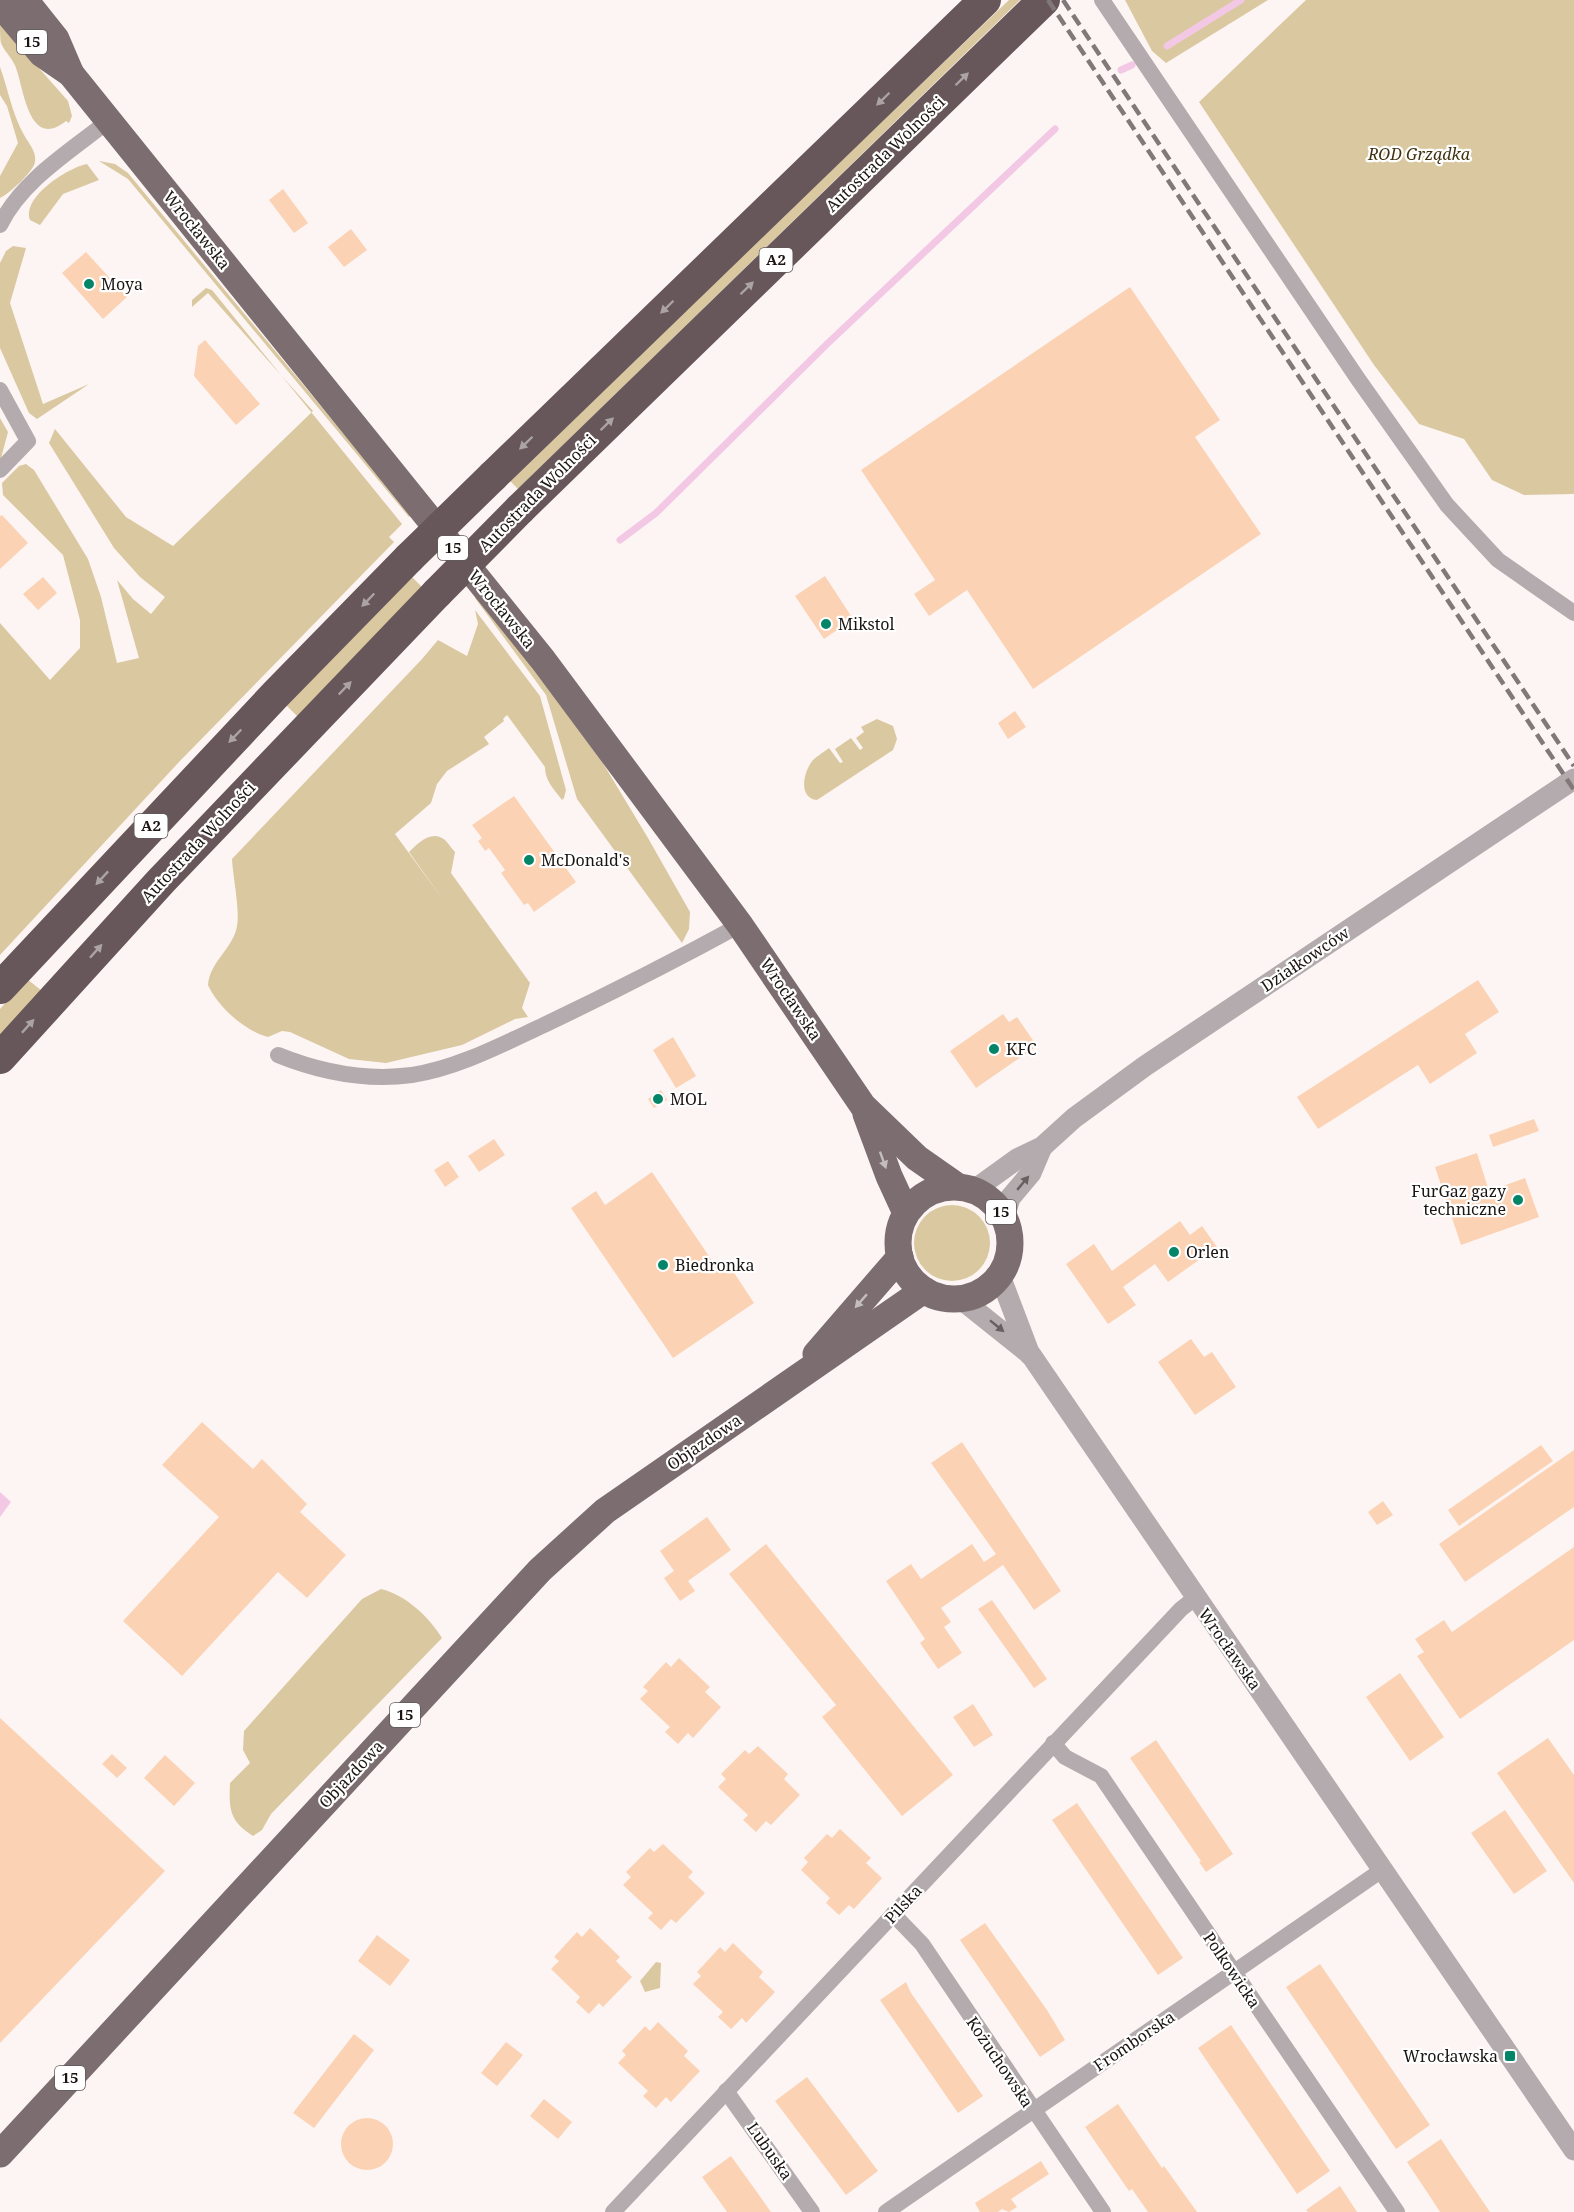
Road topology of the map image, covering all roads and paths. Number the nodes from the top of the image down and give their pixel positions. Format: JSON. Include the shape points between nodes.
{"nodes":[{"id":1,"x":25,"y":0,"type":"edge"},
{"id":2,"x":985,"y":0,"type":"edge"},
{"id":3,"x":1102,"y":0,"type":"edge"},
{"id":4,"x":0,"y":4,"type":"edge"},
{"id":5,"x":1038,"y":5,"type":"edge"},
{"id":6,"x":71,"y":74,"type":"junction"},
{"id":7,"x":108,"y":121,"type":"junction"},
{"id":8,"x":0,"y":225,"type":"edge"},
{"id":9,"x":0,"y":390,"type":"edge"},
{"id":10,"x":0,"y":470,"type":"edge"},
{"id":11,"x":1574,"y":613,"type":"edge"},
{"id":12,"x":1574,"y":779,"type":"edge"},
{"id":13,"x":740,"y":925,"type":"junction"},
{"id":14,"x":0,"y":988,"type":"edge"},
{"id":15,"x":278,"y":1055,"type":"dead end"},
{"id":16,"x":0,"y":1058,"type":"edge"},
{"id":17,"x":863,"y":1106,"type":"junction"},
{"id":18,"x":1042,"y":1147,"type":"junction"},
{"id":19,"x":966,"y":1188,"type":"junction"},
{"id":20,"x":906,"y":1213,"type":"junction"},
{"id":21,"x":1004,"y":1218,"type":"junction"},
{"id":22,"x":900,"y":1257,"type":"junction"},
{"id":23,"x":1000,"y":1276,"type":"junction"},
{"id":24,"x":924,"y":1290,"type":"junction"},
{"id":25,"x":961,"y":1299,"type":"junction"},
{"id":26,"x":1030,"y":1355,"type":"junction"},
{"id":27,"x":790,"y":1384,"type":"junction"},
{"id":28,"x":1195,"y":1598,"type":"junction"},
{"id":29,"x":1053,"y":1743,"type":"junction"},
{"id":30,"x":1382,"y":1870,"type":"junction"},
{"id":31,"x":893,"y":1914,"type":"junction"},
{"id":32,"x":1234,"y":1973,"type":"junction"},
{"id":33,"x":726,"y":2091,"type":"junction"},
{"id":34,"x":1032,"y":2110,"type":"junction"},
{"id":35,"x":1574,"y":2150,"type":"edge"},
{"id":36,"x":0,"y":2154,"type":"edge"},
{"id":37,"x":613,"y":2212,"type":"edge"},
{"id":38,"x":812,"y":2212,"type":"edge"},
{"id":39,"x":886,"y":2212,"type":"edge"},
{"id":40,"x":1103,"y":2212,"type":"edge"},
{"id":41,"x":1397,"y":2212,"type":"edge"}],
"edges":[{"from":1,"to":6,"type":"main road","name":"Wrocławska","number":"15","via":[[56,39]]},
{"from":2,"to":14,"type":"highway","number":"A2","one_way":true,"bridge":true,"via":[[409,558],[251,719]]},
{"from":3,"to":11,"type":"street","via":[[1447,505],[1498,560]]},
{"from":4,"to":6,"type":"main road","name":"Wrocławska","number":"15","via":[[42,54]]},
{"from":16,"to":5,"type":"highway","name":"Autostrada Wolności","number":"A2","one_way":true,"bridge":true,"via":[[161,881],[437,593]]},
{"from":6,"to":7,"type":"main road","name":"Wrocławska","number":"15"},
{"from":7,"to":8,"type":"street","via":[[39,176],[11,206]]},
{"from":7,"to":13,"type":"main road","name":"Wrocławska","number":"15","via":[[543,660]]},
{"from":9,"to":10,"type":"street","via":[[28,441]]},
{"from":12,"to":18,"type":"street","name":"Działkowców","via":[[1145,1066],[1088,1107]]},
{"from":13,"to":15,"type":"street","via":[[644,977],[512,1040],[432,1070],[366,1077],[326,1071]]},
{"from":13,"to":17,"type":"main road","name":"Wrocławska","number":"15"},
{"from":17,"to":19,"type":"main road","name":"Wrocławska","number":"15","via":[[917,1158]]},
{"from":17,"to":20,"type":"main road","name":"Wrocławska","number":"15","one_way":true},
{"from":18,"to":19,"type":"street","name":"Działkowców","via":[[1017,1159],[991,1180]]},
{"from":21,"to":18,"type":"street","name":"Działkowców","one_way":true,"via":[[1010,1198],[1031,1173]]},
{"from":19,"to":20,"type":"main road","via":[[928,1192]]},
{"from":19,"to":21,"type":"main road","number":"15","via":[[989,1198]]},
{"from":20,"to":22,"type":"main road","via":[[900,1227]]},
{"from":21,"to":23,"type":"main road","number":"15","via":[[1011,1245]]},
{"from":22,"to":24,"type":"main road","via":[[913,1282]]},
{"from":22,"to":27,"type":"main road","name":"Objazdowa","number":"15","one_way":true},
{"from":23,"to":25,"type":"main road","via":[[983,1292]]},
{"from":23,"to":26,"type":"street","name":"Wrocławska"},
{"from":24,"to":25,"type":"main road","via":[[942,1298]]},
{"from":24,"to":27,"type":"main road","name":"Objazdowa","number":"15"},
{"from":25,"to":26,"type":"street","name":"Wrocławska","one_way":true},
{"from":26,"to":28,"type":"street","name":"Wrocławska"},
{"from":27,"to":36,"type":"main road","name":"Objazdowa","number":"15","via":[[605,1511],[540,1570]]},
{"from":28,"to":29,"type":"street","name":"Pilska","via":[[1181,1608]]},
{"from":28,"to":30,"type":"street","name":"Wrocławska"},
{"from":29,"to":31,"type":"street","name":"Pilska"},
{"from":29,"to":32,"type":"street","name":"Polkowicka","via":[[1065,1756],[1101,1776]]},
{"from":30,"to":32,"type":"street","name":"Fromborska"},
{"from":30,"to":35,"type":"street","name":"Wrocławska"},
{"from":31,"to":33,"type":"street","name":"Pilska"},
{"from":31,"to":34,"type":"street","name":"Kożuchowska","via":[[922,1944]]},
{"from":32,"to":34,"type":"street","name":"Fromborska"},
{"from":32,"to":41,"type":"street","name":"Polkowicka"},
{"from":33,"to":37,"type":"street","name":"Pilska"},
{"from":33,"to":38,"type":"street","name":"Lubuska"},
{"from":34,"to":39,"type":"street","name":"Fromborska"},
{"from":34,"to":40,"type":"street","name":"Kożuchowska"}]}
